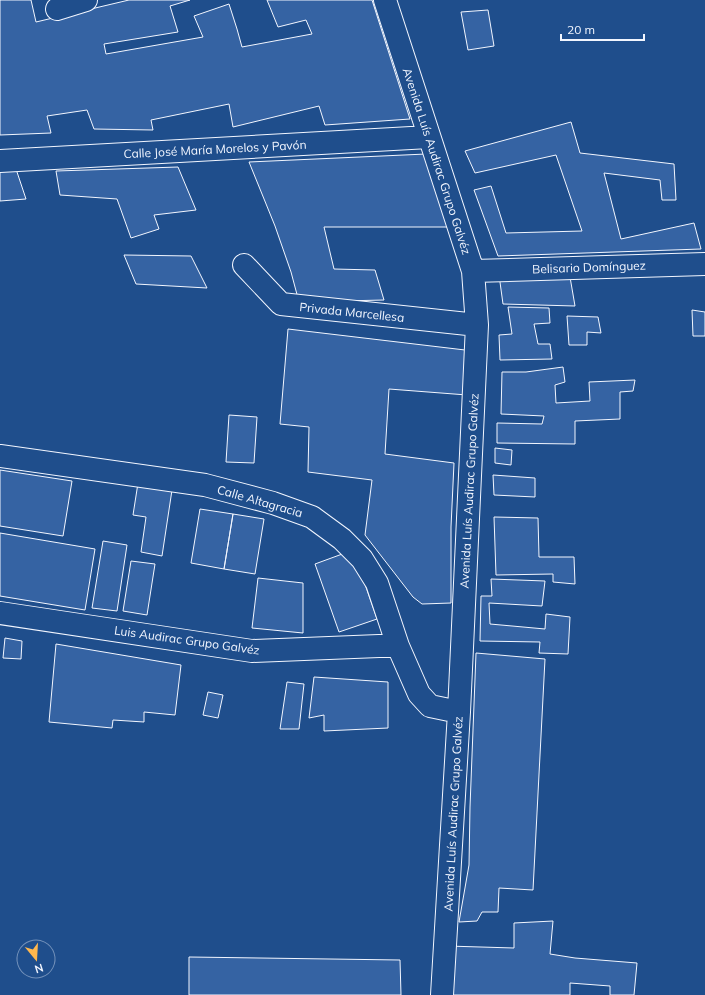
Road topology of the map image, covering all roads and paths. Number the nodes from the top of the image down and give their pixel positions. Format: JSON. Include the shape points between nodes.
{"nodes":[{"id":1,"x":86,"y":0,"type":"edge"},
{"id":2,"x":385,"y":0,"type":"edge"},
{"id":3,"x":57,"y":9,"type":"dead end"},
{"id":4,"x":430,"y":137,"type":"junction"},
{"id":5,"x":0,"y":161,"type":"edge"},
{"id":6,"x":705,"y":264,"type":"edge"},
{"id":7,"x":244,"y":265,"type":"dead end"},
{"id":8,"x":473,"y":270,"type":"junction"},
{"id":9,"x":477,"y":325,"type":"junction"},
{"id":10,"x":0,"y":456,"type":"edge"},
{"id":11,"x":0,"y":613,"type":"edge"},
{"id":12,"x":398,"y":646,"type":"junction"},
{"id":13,"x":459,"y":712,"type":"junction"},
{"id":14,"x":442,"y":995,"type":"edge"}],
"edges":[{"from":1,"to":3,"type":"street"},
{"from":2,"to":4,"type":"street","name":"Avenida Luís Audirac Grupo Galvéz"},
{"from":4,"to":5,"type":"street","name":"Calle José María Morelos y Pavón"},
{"from":4,"to":8,"type":"street","name":"Avenida Luís Audirac Grupo Galvéz"},
{"from":6,"to":8,"type":"street","name":"Belisario Domínguez"},
{"from":7,"to":9,"type":"street","name":"Privada Marcellesa","via":[[281,304]]},
{"from":8,"to":9,"type":"street","name":"Avenida Luís Audirac Grupo Galvéz"},
{"from":9,"to":13,"type":"street","name":"Avenida Luís Audirac Grupo Galvéz"},
{"from":10,"to":12,"type":"street","name":"Calle Altagracia","via":[[205,485],[273,503],[312,517],[342,539],[362,559],[376,583]]},
{"from":11,"to":12,"type":"street","name":"Luis Audirac Grupo Galvéz","via":[[252,651]]},
{"from":12,"to":13,"type":"street","name":"Calle Altagracia","via":[[419,694],[430,706]]},
{"from":13,"to":14,"type":"street","name":"Avenida Luís Audirac Grupo Galvéz"}]}
